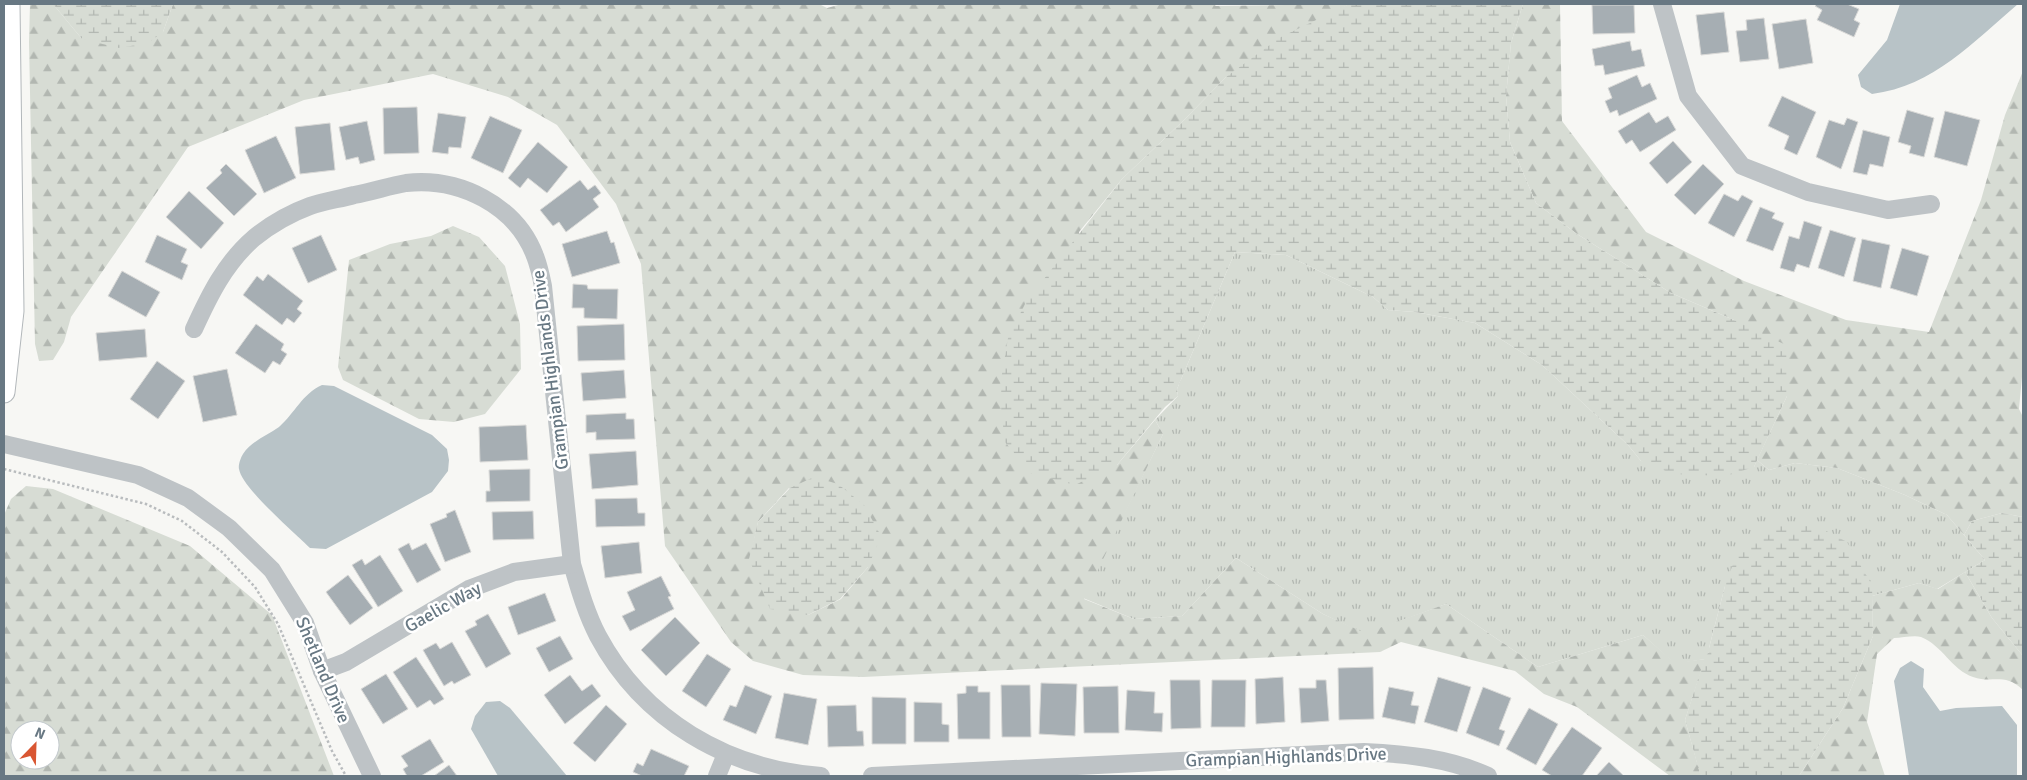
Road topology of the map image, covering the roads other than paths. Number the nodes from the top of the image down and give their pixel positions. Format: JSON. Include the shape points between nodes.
{"nodes":[{"id":1,"x":9,"y":4,"type":"edge"},
{"id":2,"x":1662,"y":4,"type":"edge"},
{"id":3,"x":1931,"y":204,"type":"dead end"},
{"id":4,"x":194,"y":329,"type":"dead end"},
{"id":5,"x":4,"y":392,"type":"edge"},
{"id":6,"x":4,"y":444,"type":"edge"},
{"id":7,"x":572,"y":564,"type":"junction"},
{"id":8,"x":322,"y":671,"type":"junction"},
{"id":9,"x":726,"y":754,"type":"junction"},
{"id":10,"x":915,"y":775,"type":"edge"},
{"id":11,"x":372,"y":776,"type":"edge"},
{"id":12,"x":717,"y":776,"type":"edge"},
{"id":13,"x":821,"y":776,"type":"edge"},
{"id":14,"x":872,"y":776,"type":"edge"},
{"id":15,"x":1488,"y":776,"type":"edge"}],
"edges":[{"from":1,"to":5,"type":"main road","via":[[13,311]]},
{"from":2,"to":3,"type":"street","via":[[1688,96],[1742,166],[1808,192],[1888,210]]},
{"from":4,"to":7,"type":"street","name":"Grampian Highlands Drive","via":[[210,293],[232,261],[254,238],[310,206],[406,183],[444,184],[468,191],[500,208],[522,231],[535,256],[544,286]]},
{"from":6,"to":8,"type":"street","name":"Shetland Drive","via":[[138,475],[188,498],[230,528],[272,570],[305,623]]},
{"from":7,"to":8,"type":"street","name":"Gaelic Way","via":[[514,572],[470,589],[346,662]]},
{"from":7,"to":9,"type":"street","name":"Grampian Highlands Drive","via":[[584,605],[598,636],[621,670],[651,705],[678,728]]},
{"from":8,"to":11,"type":"street","name":"Shetland Drive"},
{"from":9,"to":12,"type":"street"},
{"from":9,"to":13,"type":"street","name":"Grampian Highlands Drive","via":[[794,774]]},
{"from":10,"to":14,"type":"street","name":"Grampian Highlands Drive"},
{"from":10,"to":15,"type":"street","name":"Grampian Highlands Drive","via":[[1364,752],[1408,754]]}]}
